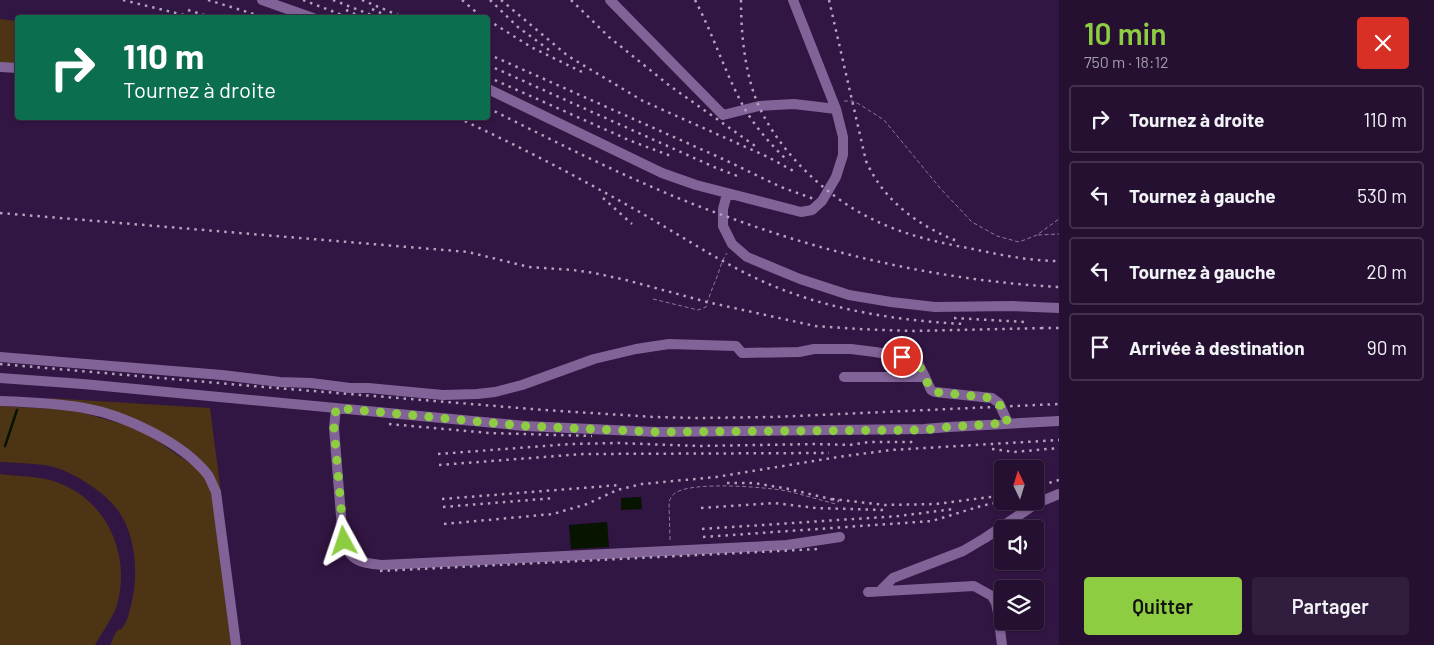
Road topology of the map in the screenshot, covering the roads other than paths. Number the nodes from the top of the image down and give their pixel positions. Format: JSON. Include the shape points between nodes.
{"nodes":[{"id":1,"x":262,"y":0,"type":"edge"},
{"id":2,"x":610,"y":0,"type":"edge"},
{"id":3,"x":793,"y":0,"type":"edge"},
{"id":4,"x":304,"y":15,"type":"edge"},
{"id":5,"x":0,"y":67,"type":"edge"},
{"id":6,"x":15,"y":68,"type":"edge"},
{"id":7,"x":490,"y":90,"type":"edge"},
{"id":8,"x":834,"y":105,"type":"junction"},
{"id":9,"x":727,"y":194,"type":"junction"},
{"id":10,"x":1059,"y":308,"type":"edge"},
{"id":11,"x":0,"y":357,"type":"edge"},
{"id":12,"x":844,"y":377,"type":"dead end"},
{"id":13,"x":925,"y":377,"type":"junction"},
{"id":14,"x":0,"y":378,"type":"edge"},
{"id":15,"x":0,"y":401,"type":"edge"},
{"id":16,"x":336,"y":408,"type":"junction"},
{"id":17,"x":1059,"y":420,"type":"edge"},
{"id":18,"x":1008,"y":423,"type":"junction"},
{"id":19,"x":1059,"y":494,"type":"edge"},
{"id":20,"x":840,"y":537,"type":"dead end"},
{"id":21,"x":880,"y":591,"type":"junction"},
{"id":22,"x":868,"y":592,"type":"dead end"},
{"id":23,"x":236,"y":645,"type":"edge"},
{"id":24,"x":1002,"y":645,"type":"edge"}],
"edges":[{"from":1,"to":4,"type":"lane"},
{"from":2,"to":8,"type":"lane","via":[[723,115],[759,106]]},
{"from":3,"to":8,"type":"lane"},
{"from":5,"to":6,"type":"lane"},
{"from":7,"to":9,"type":"lane","via":[[662,173]]},
{"from":8,"to":9,"type":"lane","via":[[843,138],[843,155],[836,177],[822,201],[812,210],[801,212]]},
{"from":9,"to":10,"type":"lane","via":[[723,209],[724,226],[732,244],[747,257],[800,279],[849,295],[935,307]]},
{"from":11,"to":13,"type":"lane","via":[[443,395],[495,392],[594,359],[669,344],[736,346],[742,352],[851,349],[875,352],[916,359]]},
{"from":12,"to":13,"type":"lane"},
{"from":13,"to":18,"type":"lane","via":[[935,392],[992,398],[999,403]]},
{"from":14,"to":16,"type":"lane"},
{"from":15,"to":23,"type":"lane","via":[[86,408],[125,420],[159,435],[201,467],[216,492]]},
{"from":16,"to":18,"type":"lane","via":[[525,426],[657,432],[924,430]]},
{"from":16,"to":20,"type":"lane","via":[[334,428],[344,541],[352,557],[369,564],[787,545]]},
{"from":17,"to":18,"type":"lane"},
{"from":19,"to":21,"type":"lane","via":[[1036,503],[963,551],[893,578]]},
{"from":21,"to":22,"type":"lane"},
{"from":21,"to":24,"type":"lane","via":[[974,586],[992,596],[996,603]]}]}
